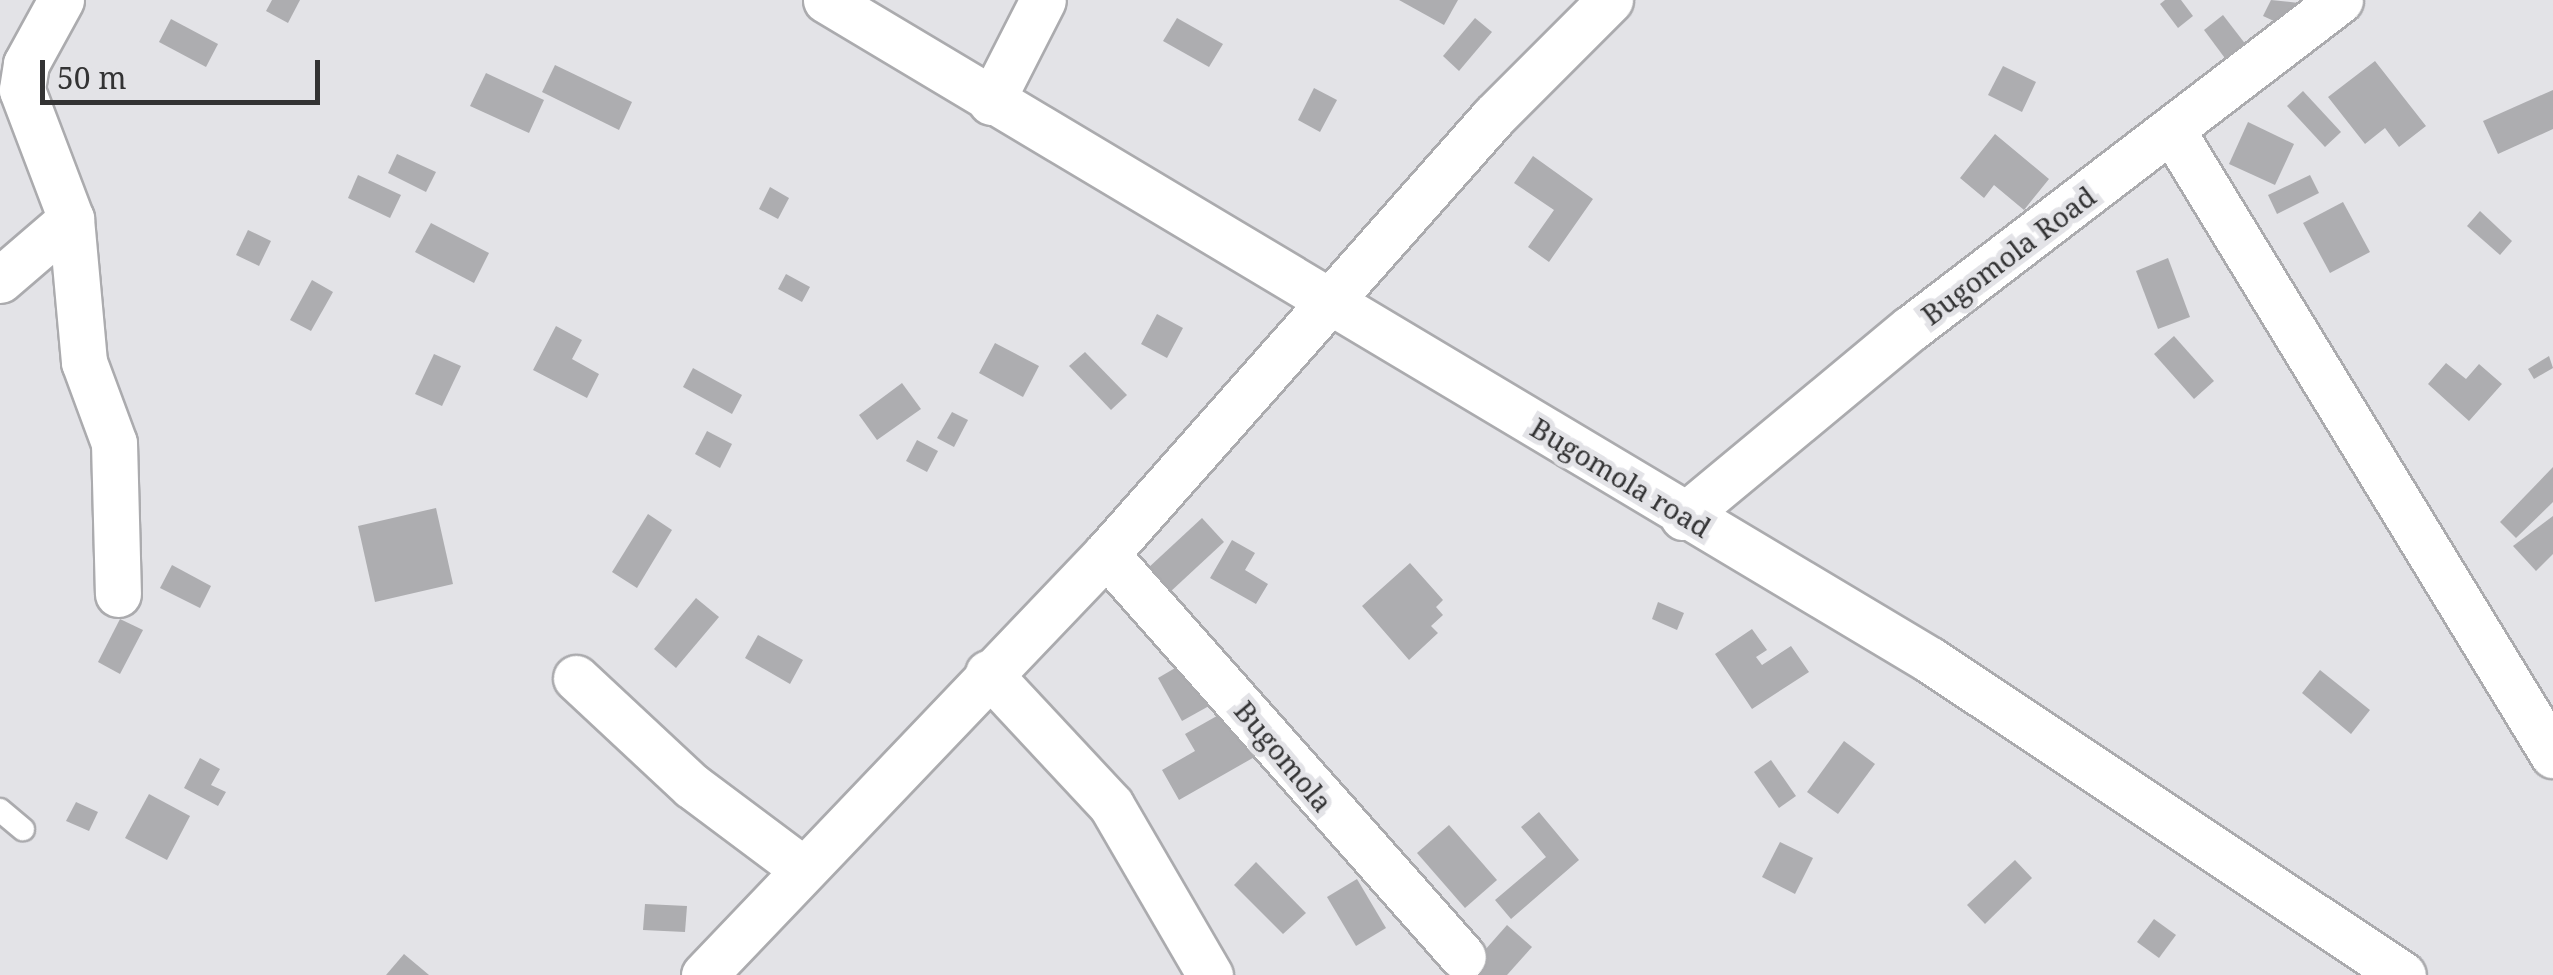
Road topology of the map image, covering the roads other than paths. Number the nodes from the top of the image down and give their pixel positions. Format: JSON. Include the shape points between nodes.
{"nodes":[{"id":1,"x":61,"y":0,"type":"edge"},
{"id":2,"x":826,"y":0,"type":"edge"},
{"id":3,"x":1043,"y":0,"type":"edge"},
{"id":4,"x":1610,"y":0,"type":"edge"},
{"id":5,"x":2340,"y":0,"type":"edge"},
{"id":6,"x":992,"y":102,"type":"junction"},
{"id":7,"x":2173,"y":132,"type":"junction"},
{"id":8,"x":71,"y":219,"type":"junction"},
{"id":9,"x":0,"y":280,"type":"edge"},
{"id":10,"x":1329,"y":298,"type":"junction"},
{"id":11,"x":1683,"y":516,"type":"junction"},
{"id":12,"x":1106,"y":554,"type":"junction"},
{"id":13,"x":118,"y":594,"type":"dead end"},
{"id":14,"x":988,"y":673,"type":"junction"},
{"id":15,"x":576,"y":678,"type":"dead end"},
{"id":16,"x":2553,"y":755,"type":"edge"},
{"id":17,"x":0,"y":810,"type":"edge"},
{"id":18,"x":24,"y":828,"type":"dead end"},
{"id":19,"x":803,"y":869,"type":"junction"},
{"id":20,"x":1462,"y":957,"type":"dead end"},
{"id":21,"x":704,"y":975,"type":"edge"},
{"id":22,"x":1210,"y":975,"type":"edge"},
{"id":23,"x":2403,"y":975,"type":"edge"}],
"edges":[{"from":1,"to":8,"type":"street","via":[[26,64],[22,90]]},
{"from":2,"to":6,"type":"street","name":"Bugomola road"},
{"from":3,"to":6,"type":"street"},
{"from":4,"to":10,"type":"street"},
{"from":5,"to":7,"type":"street","name":"Bugomola Road"},
{"from":6,"to":10,"type":"street","name":"Bugomola road"},
{"from":7,"to":11,"type":"street","name":"Bugomola Road","via":[[1911,328]]},
{"from":7,"to":16,"type":"street"},
{"from":8,"to":9,"type":"street"},
{"from":8,"to":13,"type":"street","via":[[84,362],[114,443]]},
{"from":10,"to":11,"type":"street","name":"Bugomola road"},
{"from":10,"to":12,"type":"street"},
{"from":11,"to":23,"type":"street","name":"Bugomola road","via":[[1930,660]]},
{"from":12,"to":14,"type":"street"},
{"from":12,"to":20,"type":"street","name":"Bugomola"},
{"from":14,"to":19,"type":"street"},
{"from":14,"to":22,"type":"street","via":[[1111,806]]},
{"from":15,"to":19,"type":"street","via":[[692,786]]},
{"from":17,"to":18,"type":"lane"},
{"from":19,"to":21,"type":"street"}]}
